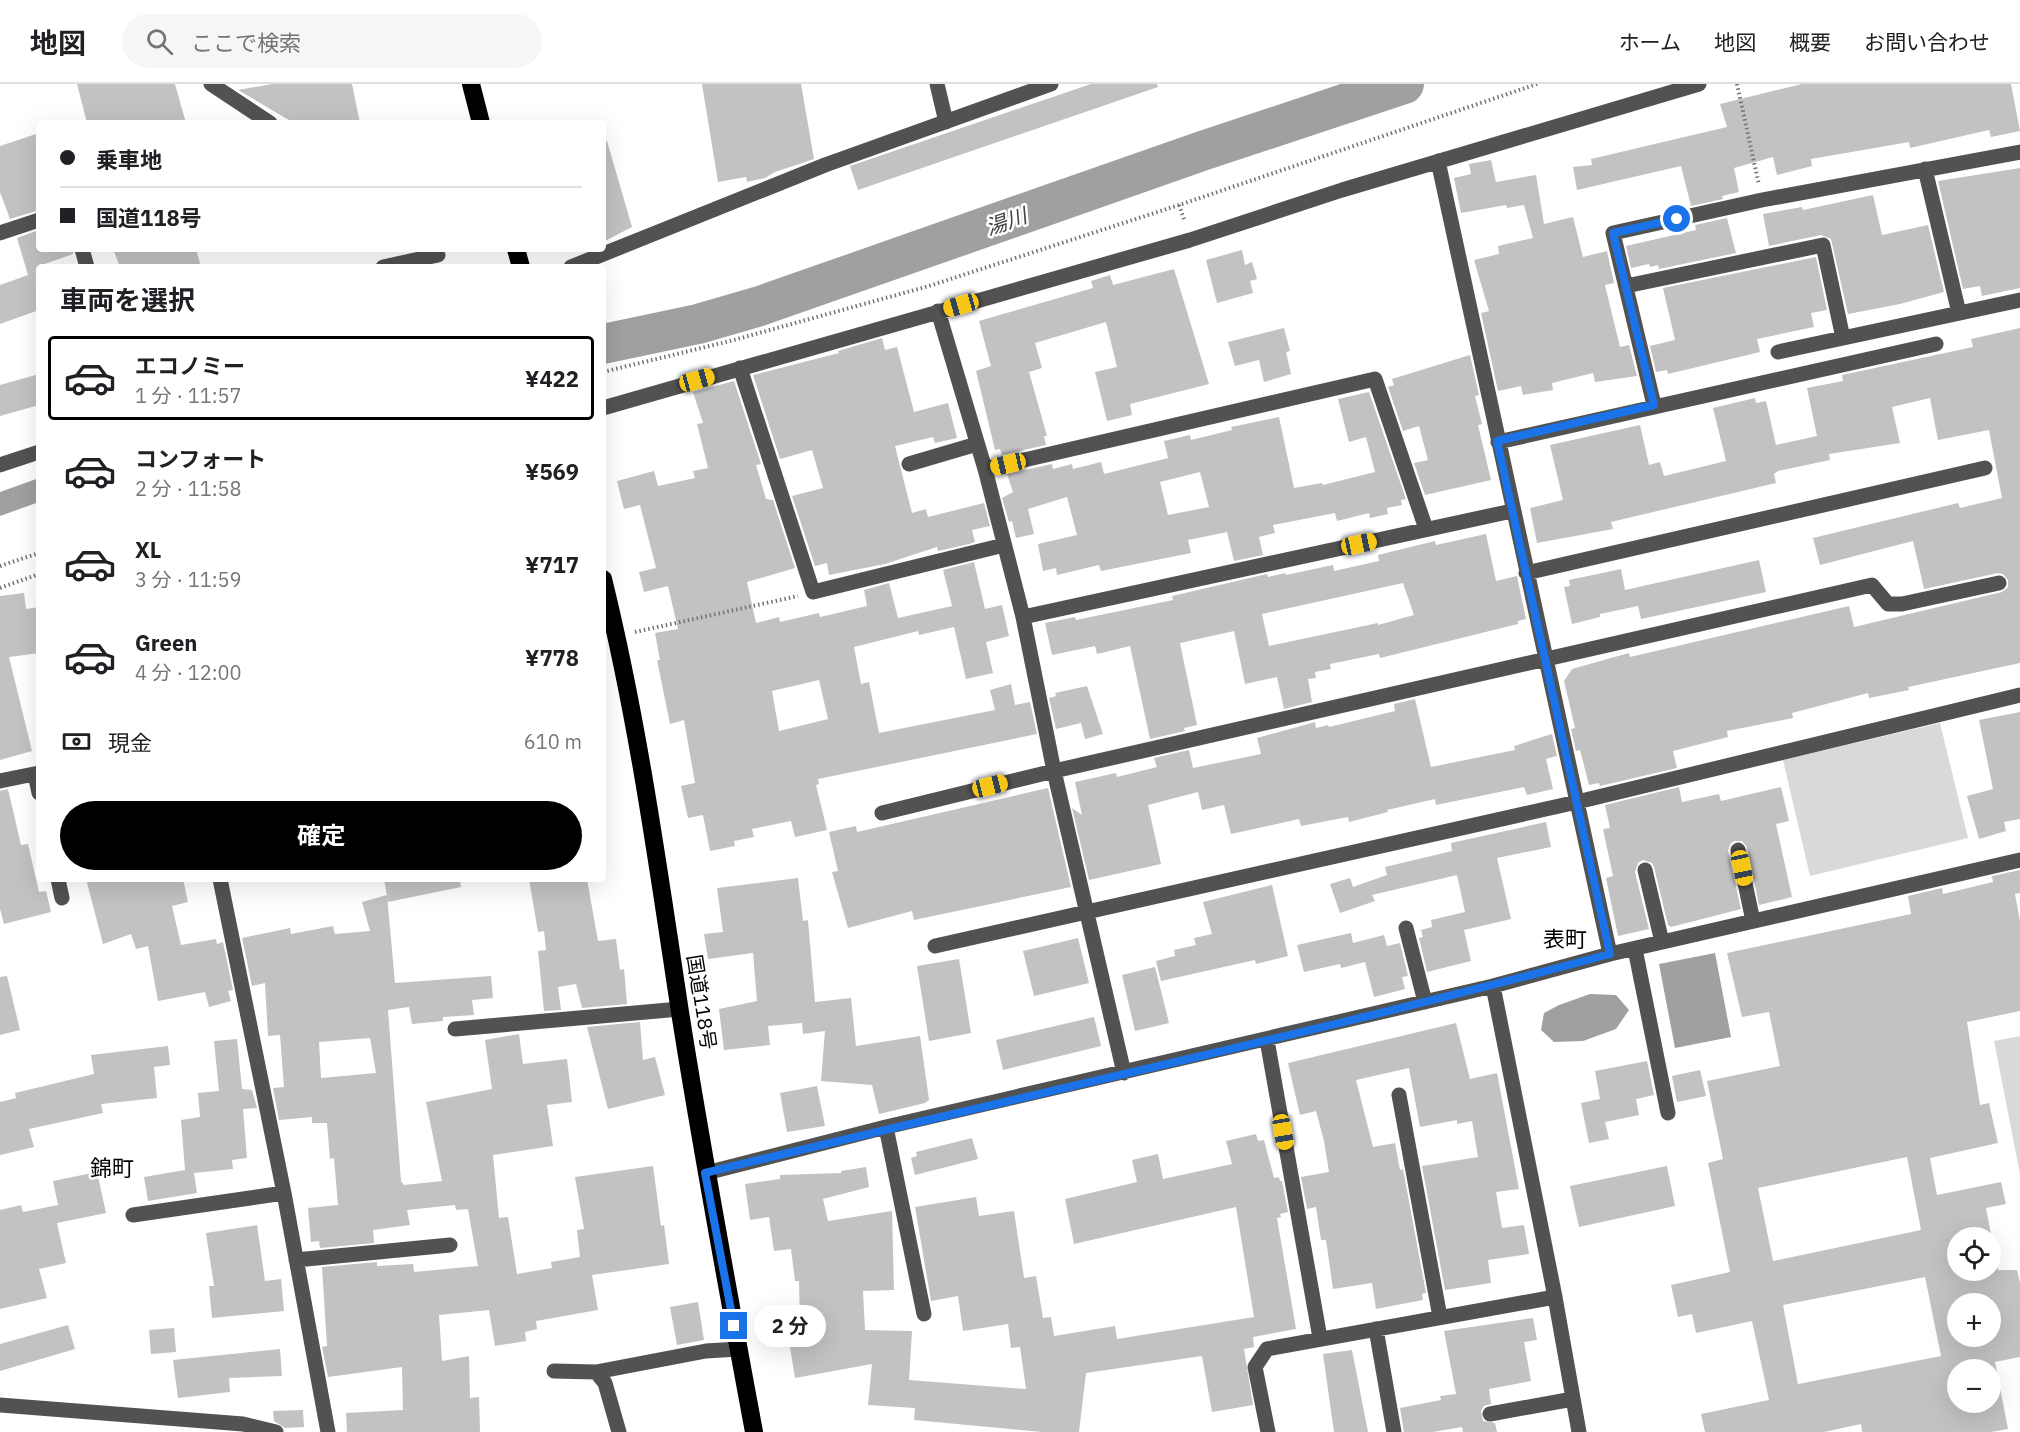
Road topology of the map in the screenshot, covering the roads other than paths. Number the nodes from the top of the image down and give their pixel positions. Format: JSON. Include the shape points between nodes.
{"nodes":[{"id":1,"x":211,"y":84,"type":"edge"},
{"id":2,"x":471,"y":84,"type":"edge"},
{"id":3,"x":937,"y":84,"type":"edge"},
{"id":4,"x":1050,"y":84,"type":"edge"},
{"id":5,"x":1699,"y":84,"type":"edge"},
{"id":6,"x":265,"y":120,"type":"edge"},
{"id":7,"x":480,"y":120,"type":"edge"},
{"id":8,"x":946,"y":122,"type":"junction"},
{"id":9,"x":2020,"y":152,"type":"edge"},
{"id":10,"x":1438,"y":161,"type":"junction"},
{"id":11,"x":1925,"y":170,"type":"junction"},
{"id":12,"x":36,"y":221,"type":"edge"},
{"id":13,"x":0,"y":233,"type":"edge"},
{"id":14,"x":440,"y":257,"type":"edge"},
{"id":15,"x":400,"y":264,"type":"edge"},
{"id":16,"x":578,"y":264,"type":"edge"},
{"id":17,"x":1626,"y":285,"type":"junction"},
{"id":18,"x":2020,"y":300,"type":"edge"},
{"id":19,"x":938,"y":311,"type":"junction"},
{"id":20,"x":1959,"y":313,"type":"junction"},
{"id":21,"x":1843,"y":338,"type":"junction"},
{"id":22,"x":1936,"y":344,"type":"dead end"},
{"id":23,"x":1778,"y":352,"type":"dead end"},
{"id":24,"x":740,"y":368,"type":"junction"},
{"id":25,"x":1654,"y":405,"type":"junction"},
{"id":26,"x":606,"y":407,"type":"edge"},
{"id":27,"x":1497,"y":441,"type":"junction"},
{"id":28,"x":977,"y":444,"type":"junction"},
{"id":29,"x":36,"y":453,"type":"edge"},
{"id":30,"x":909,"y":464,"type":"dead end"},
{"id":31,"x":0,"y":465,"type":"edge"},
{"id":32,"x":1985,"y":468,"type":"dead end"},
{"id":33,"x":985,"y":469,"type":"junction"},
{"id":34,"x":1512,"y":511,"type":"junction"},
{"id":35,"x":1426,"y":530,"type":"junction"},
{"id":36,"x":1004,"y":545,"type":"junction"},
{"id":37,"x":1526,"y":573,"type":"junction"},
{"id":38,"x":1999,"y":583,"type":"dead end"},
{"id":39,"x":606,"y":604,"type":"edge"},
{"id":40,"x":1023,"y":617,"type":"junction"},
{"id":41,"x":610,"y":638,"type":"edge"},
{"id":42,"x":1547,"y":658,"type":"junction"},
{"id":43,"x":2020,"y":695,"type":"edge"},
{"id":44,"x":1054,"y":771,"type":"junction"},
{"id":45,"x":36,"y":774,"type":"edge"},
{"id":46,"x":0,"y":781,"type":"edge"},
{"id":47,"x":1577,"y":802,"type":"junction"},
{"id":48,"x":882,"y":813,"type":"dead end"},
{"id":49,"x":1738,"y":850,"type":"dead end"},
{"id":50,"x":2020,"y":860,"type":"edge"},
{"id":51,"x":1645,"y":870,"type":"dead end"},
{"id":52,"x":59,"y":882,"type":"edge"},
{"id":53,"x":221,"y":882,"type":"edge"},
{"id":54,"x":63,"y":898,"type":"dead end"},
{"id":55,"x":1089,"y":911,"type":"junction"},
{"id":56,"x":1753,"y":921,"type":"junction"},
{"id":57,"x":1406,"y":928,"type":"dead end"},
{"id":58,"x":1662,"y":942,"type":"junction"},
{"id":59,"x":935,"y":946,"type":"dead end"},
{"id":60,"x":1635,"y":949,"type":"junction"},
{"id":61,"x":1610,"y":954,"type":"junction"},
{"id":62,"x":1494,"y":986,"type":"junction"},
{"id":63,"x":1425,"y":1002,"type":"junction"},
{"id":64,"x":680,"y":1009,"type":"junction"},
{"id":65,"x":455,"y":1029,"type":"dead end"},
{"id":66,"x":1267,"y":1040,"type":"junction"},
{"id":67,"x":1124,"y":1073,"type":"junction"},
{"id":68,"x":1399,"y":1095,"type":"dead end"},
{"id":69,"x":1668,"y":1113,"type":"dead end"},
{"id":70,"x":886,"y":1127,"type":"junction"},
{"id":71,"x":705,"y":1173,"type":"junction"},
{"id":72,"x":284,"y":1193,"type":"junction"},
{"id":73,"x":133,"y":1215,"type":"dead end"},
{"id":74,"x":450,"y":1245,"type":"dead end"},
{"id":75,"x":296,"y":1260,"type":"junction"},
{"id":76,"x":1555,"y":1297,"type":"junction"},
{"id":77,"x":924,"y":1314,"type":"dead end"},
{"id":78,"x":1440,"y":1317,"type":"junction"},
{"id":79,"x":1376,"y":1329,"type":"junction"},
{"id":80,"x":1320,"y":1338,"type":"junction"},
{"id":81,"x":738,"y":1349,"type":"junction"},
{"id":82,"x":554,"y":1371,"type":"dead end"},
{"id":83,"x":596,"y":1372,"type":"junction"},
{"id":84,"x":1573,"y":1399,"type":"junction"},
{"id":85,"x":0,"y":1405,"type":"edge"},
{"id":86,"x":1490,"y":1414,"type":"dead end"},
{"id":87,"x":276,"y":1432,"type":"edge"},
{"id":88,"x":328,"y":1432,"type":"edge"},
{"id":89,"x":619,"y":1432,"type":"edge"},
{"id":90,"x":754,"y":1432,"type":"edge"},
{"id":91,"x":1268,"y":1432,"type":"edge"},
{"id":92,"x":1394,"y":1432,"type":"edge"},
{"id":93,"x":1579,"y":1432,"type":"edge"}],
"edges":[{"from":1,"to":6,"type":"street"},
{"from":2,"to":7,"type":"highway"},
{"from":3,"to":8,"type":"street"},
{"from":4,"to":8,"type":"street"},
{"from":5,"to":10,"type":"street"},
{"from":8,"to":16,"type":"street","via":[[825,165]]},
{"from":9,"to":11,"type":"street"},
{"from":10,"to":19,"type":"street","via":[[1190,240]]},
{"from":10,"to":27,"type":"street"},
{"from":11,"to":17,"type":"street","via":[[1613,233]]},
{"from":11,"to":20,"type":"street"},
{"from":12,"to":13,"type":"street"},
{"from":14,"to":15,"type":"street"},
{"from":17,"to":21,"type":"street","via":[[1823,245]]},
{"from":17,"to":25,"type":"street"},
{"from":18,"to":20,"type":"street"},
{"from":19,"to":24,"type":"street"},
{"from":19,"to":28,"type":"street"},
{"from":20,"to":21,"type":"street"},
{"from":21,"to":23,"type":"street"},
{"from":22,"to":25,"type":"street"},
{"from":24,"to":26,"type":"street"},
{"from":24,"to":36,"type":"street","via":[[813,592]]},
{"from":25,"to":27,"type":"street"},
{"from":27,"to":34,"type":"street"},
{"from":28,"to":30,"type":"street"},
{"from":28,"to":33,"type":"street"},
{"from":29,"to":31,"type":"street"},
{"from":32,"to":37,"type":"street"},
{"from":33,"to":35,"type":"street","via":[[1375,379]]},
{"from":33,"to":36,"type":"street"},
{"from":34,"to":35,"type":"street"},
{"from":34,"to":37,"type":"street"},
{"from":35,"to":40,"type":"street"},
{"from":36,"to":40,"type":"street"},
{"from":37,"to":42,"type":"street"},
{"from":38,"to":42,"type":"street","via":[[1902,604],[1888,603],[1872,585]]},
{"from":39,"to":41,"type":"highway","name":"国道118号"},
{"from":40,"to":44,"type":"street"},
{"from":41,"to":64,"type":"highway","name":"国道118号","via":[[659,869]]},
{"from":42,"to":44,"type":"street"},
{"from":42,"to":47,"type":"street"},
{"from":43,"to":47,"type":"street"},
{"from":44,"to":48,"type":"street"},
{"from":44,"to":55,"type":"street"},
{"from":45,"to":46,"type":"street"},
{"from":47,"to":55,"type":"street"},
{"from":47,"to":61,"type":"street"},
{"from":49,"to":56,"type":"street"},
{"from":50,"to":56,"type":"street"},
{"from":51,"to":58,"type":"street"},
{"from":52,"to":54,"type":"street"},
{"from":53,"to":72,"type":"street"},
{"from":55,"to":59,"type":"street"},
{"from":55,"to":67,"type":"street"},
{"from":56,"to":58,"type":"street"},
{"from":57,"to":63,"type":"street"},
{"from":58,"to":60,"type":"street"},
{"from":60,"to":61,"type":"street"},
{"from":60,"to":69,"type":"street"},
{"from":61,"to":62,"type":"street"},
{"from":62,"to":63,"type":"street"},
{"from":62,"to":76,"type":"street"},
{"from":63,"to":66,"type":"street"},
{"from":64,"to":65,"type":"street"},
{"from":64,"to":71,"type":"highway","name":"国道118号"},
{"from":66,"to":67,"type":"street"},
{"from":66,"to":80,"type":"street"},
{"from":67,"to":70,"type":"street"},
{"from":68,"to":78,"type":"street"},
{"from":70,"to":71,"type":"street"},
{"from":70,"to":77,"type":"street"},
{"from":71,"to":81,"type":"highway","name":"国道118号"},
{"from":72,"to":73,"type":"street"},
{"from":72,"to":75,"type":"street"},
{"from":74,"to":75,"type":"street"},
{"from":75,"to":88,"type":"street"},
{"from":76,"to":78,"type":"street"},
{"from":76,"to":84,"type":"street"},
{"from":78,"to":79,"type":"street"},
{"from":79,"to":80,"type":"street"},
{"from":79,"to":92,"type":"street"},
{"from":80,"to":91,"type":"street","via":[[1267,1349],[1256,1367]]},
{"from":81,"to":83,"type":"street"},
{"from":81,"to":90,"type":"highway","name":"国道118号"},
{"from":82,"to":83,"type":"street"},
{"from":83,"to":89,"type":"street","via":[[605,1383]]},
{"from":84,"to":86,"type":"street"},
{"from":84,"to":93,"type":"street"},
{"from":85,"to":87,"type":"street","via":[[243,1424]]}]}
